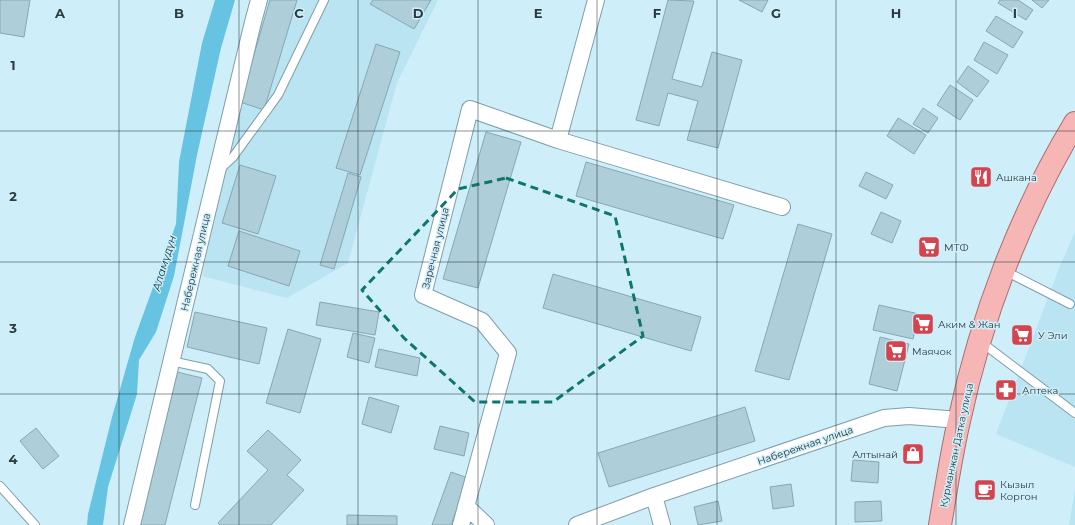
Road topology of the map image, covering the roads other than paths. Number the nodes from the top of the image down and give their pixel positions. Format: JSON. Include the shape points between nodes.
{"nodes":[{"id":1,"x":259,"y":0,"type":"edge"},
{"id":2,"x":324,"y":0,"type":"edge"},
{"id":3,"x":596,"y":0,"type":"edge"},
{"id":4,"x":1072,"y":135,"type":"edge"},
{"id":5,"x":558,"y":140,"type":"junction"},
{"id":6,"x":217,"y":173,"type":"junction"},
{"id":7,"x":782,"y":207,"type":"dead end"},
{"id":8,"x":1004,"y":271,"type":"junction"},
{"id":9,"x":1070,"y":304,"type":"dead end"},
{"id":10,"x":980,"y":341,"type":"junction"},
{"id":11,"x":172,"y":361,"type":"junction"},
{"id":12,"x":1075,"y":413,"type":"edge"},
{"id":13,"x":959,"y":420,"type":"junction"},
{"id":14,"x":0,"y":486,"type":"edge"},
{"id":15,"x":654,"y":496,"type":"junction"},
{"id":16,"x":195,"y":505,"type":"dead end"},
{"id":17,"x":466,"y":506,"type":"junction"},
{"id":18,"x":35,"y":525,"type":"edge"},
{"id":19,"x":132,"y":525,"type":"edge"},
{"id":20,"x":461,"y":525,"type":"edge"},
{"id":21,"x":486,"y":525,"type":"edge"},
{"id":22,"x":577,"y":525,"type":"edge"},
{"id":23,"x":662,"y":525,"type":"edge"},
{"id":24,"x":940,"y":525,"type":"edge"}],
"edges":[{"from":1,"to":6,"type":"street","name":"Набережная улица"},
{"from":2,"to":6,"type":"lane","via":[[278,95]]},
{"from":3,"to":5,"type":"street"},
{"from":4,"to":8,"type":"main road","name":"Курманжан Датка улица","via":[[1027,213]]},
{"from":5,"to":7,"type":"street","name":"Заречная улица"},
{"from":5,"to":17,"type":"street","name":"Заречная улица","via":[[470,109],[423,295],[482,320],[508,353]]},
{"from":6,"to":11,"type":"street","name":"Набережная улица"},
{"from":8,"to":9,"type":"lane"},
{"from":8,"to":10,"type":"main road","name":"Курманжан Датка улица"},
{"from":10,"to":12,"type":"lane"},
{"from":10,"to":13,"type":"main road","name":"Курманжан Датка улица"},
{"from":11,"to":16,"type":"lane","via":[[208,369],[220,381]]},
{"from":11,"to":19,"type":"street","name":"Набережная улица"},
{"from":13,"to":15,"type":"street","name":"Набережная улица","via":[[909,416],[884,418]]},
{"from":13,"to":24,"type":"main road","name":"Курманжан Датка улица"},
{"from":14,"to":18,"type":"lane"},
{"from":15,"to":22,"type":"street","name":"Набережная улица"},
{"from":15,"to":23,"type":"street"},
{"from":17,"to":20,"type":"street","name":"Заречная улица"},
{"from":17,"to":21,"type":"street"}]}
